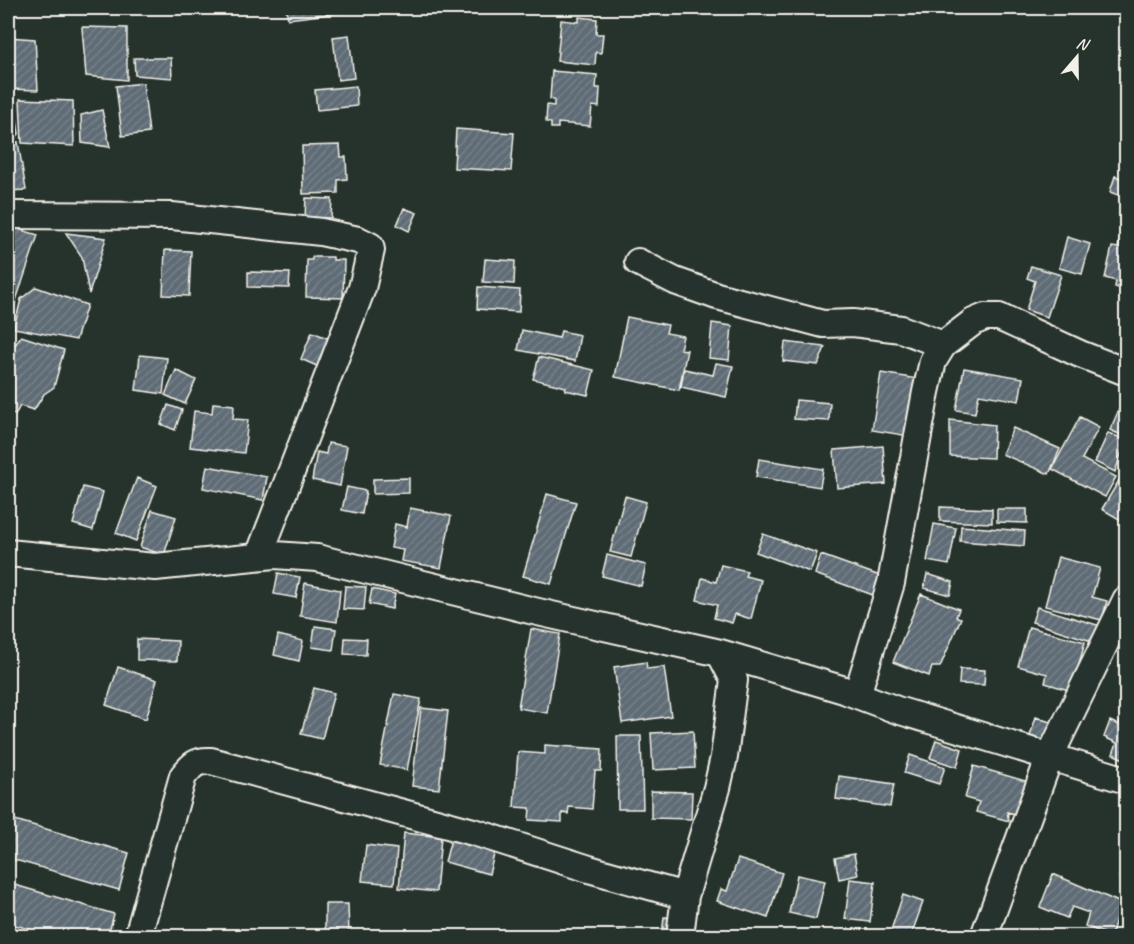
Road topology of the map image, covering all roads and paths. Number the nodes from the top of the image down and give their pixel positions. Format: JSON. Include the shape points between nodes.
{"nodes":[{"id":1,"x":8,"y":215,"type":"edge"},
{"id":2,"x":638,"y":262,"type":"dead end"},
{"id":3,"x":943,"y":345,"type":"junction"},
{"id":4,"x":1126,"y":372,"type":"edge"},
{"id":5,"x":8,"y":553,"type":"edge"},
{"id":6,"x":258,"y":556,"type":"junction"},
{"id":7,"x":1126,"y":600,"type":"edge"},
{"id":8,"x":720,"y":653,"type":"junction"},
{"id":9,"x":752,"y":662,"type":"junction"},
{"id":10,"x":734,"y":680,"type":"junction"},
{"id":11,"x":857,"y":695,"type":"junction"},
{"id":12,"x":1050,"y":756,"type":"junction"},
{"id":13,"x":1126,"y":780,"type":"edge"},
{"id":14,"x":685,"y":896,"type":"junction"},
{"id":15,"x":138,"y":936,"type":"edge"},
{"id":16,"x":680,"y":936,"type":"edge"},
{"id":17,"x":984,"y":936,"type":"edge"}],
"edges":[{"from":1,"to":6,"type":"street","via":[[172,216],[321,232],[370,246],[362,288]]},
{"from":2,"to":3,"type":"street","via":[[717,296],[823,324],[901,329]]},
{"from":3,"to":4,"type":"street","via":[[973,322],[999,317]]},
{"from":3,"to":11,"type":"street","via":[[933,361],[891,583]]},
{"from":5,"to":6,"type":"street","via":[[155,567]]},
{"from":6,"to":8,"type":"street","via":[[317,558]]},
{"from":7,"to":12,"type":"street"},
{"from":8,"to":9,"type":"street"},
{"from":8,"to":10,"type":"street"},
{"from":9,"to":10,"type":"street"},
{"from":9,"to":11,"type":"street"},
{"from":10,"to":14,"type":"street","via":[[717,788]]},
{"from":11,"to":12,"type":"street","via":[[897,711]]},
{"from":12,"to":13,"type":"street"},
{"from":12,"to":17,"type":"street"},
{"from":14,"to":15,"type":"street","via":[[477,833],[201,760],[183,776]]},
{"from":14,"to":16,"type":"street"}]}
